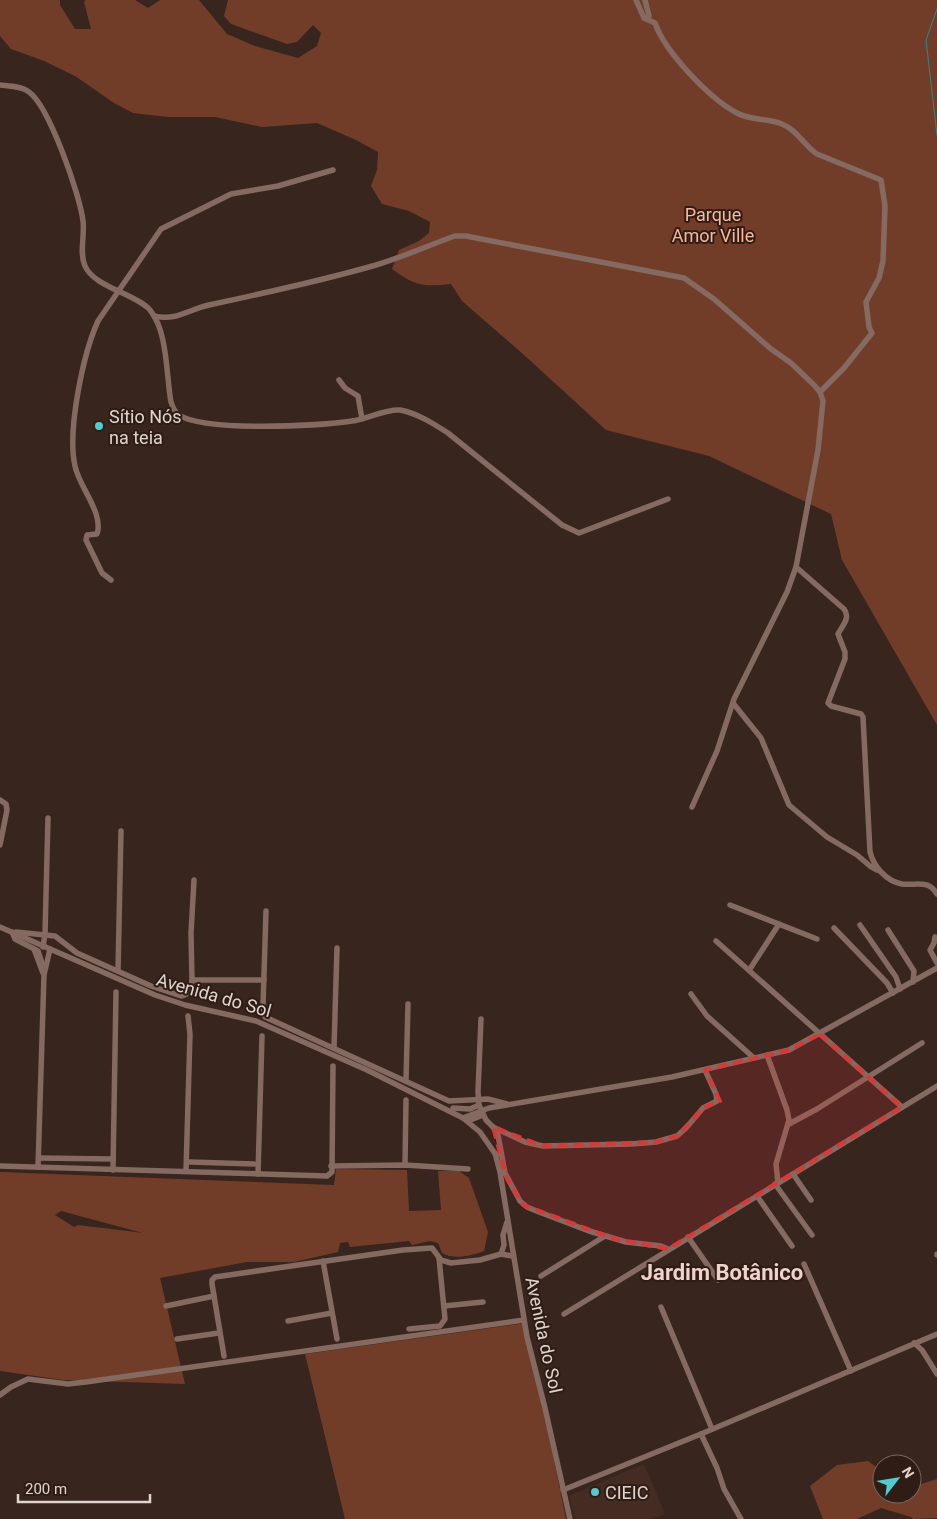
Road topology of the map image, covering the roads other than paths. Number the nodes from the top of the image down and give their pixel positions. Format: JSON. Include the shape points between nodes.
{"nodes":[{"id":1,"x":636,"y":0,"type":"edge"},
{"id":2,"x":646,"y":0,"type":"edge"},
{"id":3,"x":644,"y":18,"type":"junction"},
{"id":4,"x":0,"y":85,"type":"edge"},
{"id":5,"x":333,"y":170,"type":"dead end"},
{"id":6,"x":118,"y":291,"type":"junction"},
{"id":7,"x":154,"y":316,"type":"junction"},
{"id":8,"x":339,"y":380,"type":"dead end"},
{"id":9,"x":820,"y":392,"type":"junction"},
{"id":10,"x":362,"y":419,"type":"junction"},
{"id":11,"x":668,"y":499,"type":"dead end"},
{"id":12,"x":796,"y":567,"type":"junction"},
{"id":13,"x":111,"y":580,"type":"dead end"},
{"id":14,"x":733,"y":703,"type":"junction"},
{"id":15,"x":3,"y":802,"type":"edge"},
{"id":16,"x":692,"y":807,"type":"dead end"},
{"id":17,"x":48,"y":818,"type":"dead end"},
{"id":18,"x":121,"y":831,"type":"dead end"},
{"id":19,"x":0,"y":845,"type":"edge"},
{"id":20,"x":879,"y":871,"type":"junction"},
{"id":21,"x":194,"y":880,"type":"dead end"},
{"id":22,"x":937,"y":894,"type":"edge"},
{"id":23,"x":730,"y":905,"type":"dead end"},
{"id":24,"x":266,"y":911,"type":"dead end"},
{"id":25,"x":779,"y":924,"type":"junction"},
{"id":26,"x":860,"y":925,"type":"dead end"},
{"id":27,"x":0,"y":927,"type":"edge"},
{"id":28,"x":834,"y":928,"type":"dead end"},
{"id":29,"x":888,"y":930,"type":"dead end"},
{"id":30,"x":12,"y":932,"type":"junction"},
{"id":31,"x":45,"y":934,"type":"junction"},
{"id":32,"x":935,"y":937,"type":"dead end"},
{"id":33,"x":817,"y":939,"type":"dead end"},
{"id":34,"x":716,"y":940,"type":"dead end"},
{"id":35,"x":337,"y":948,"type":"dead end"},
{"id":36,"x":43,"y":950,"type":"junction"},
{"id":37,"x":936,"y":968,"type":"edge"},
{"id":38,"x":750,"y":969,"type":"junction"},
{"id":39,"x":118,"y":971,"type":"junction"},
{"id":40,"x":44,"y":975,"type":"junction"},
{"id":41,"x":192,"y":980,"type":"junction"},
{"id":42,"x":264,"y":980,"type":"junction"},
{"id":43,"x":913,"y":982,"type":"junction"},
{"id":44,"x":900,"y":989,"type":"junction"},
{"id":45,"x":116,"y":992,"type":"dead end"},
{"id":46,"x":893,"y":993,"type":"junction"},
{"id":47,"x":691,"y":994,"type":"dead end"},
{"id":48,"x":408,"y":1004,"type":"dead end"},
{"id":49,"x":188,"y":1016,"type":"dead end"},
{"id":50,"x":481,"y":1019,"type":"dead end"},
{"id":51,"x":820,"y":1034,"type":"junction"},
{"id":52,"x":262,"y":1036,"type":"dead end"},
{"id":53,"x":922,"y":1044,"type":"dead end"},
{"id":54,"x":334,"y":1048,"type":"junction"},
{"id":55,"x":767,"y":1055,"type":"junction"},
{"id":56,"x":754,"y":1058,"type":"junction"},
{"id":57,"x":333,"y":1066,"type":"dead end"},
{"id":58,"x":705,"y":1070,"type":"junction"},
{"id":59,"x":868,"y":1076,"type":"junction"},
{"id":60,"x":406,"y":1080,"type":"junction"},
{"id":61,"x":937,"y":1086,"type":"edge"},
{"id":62,"x":490,"y":1099,"type":"junction"},
{"id":63,"x":406,"y":1100,"type":"dead end"},
{"id":64,"x":435,"y":1103,"type":"junction"},
{"id":65,"x":507,"y":1104,"type":"junction"},
{"id":66,"x":480,"y":1107,"type":"junction"},
{"id":67,"x":902,"y":1107,"type":"junction"},
{"id":68,"x":453,"y":1108,"type":"junction"},
{"id":69,"x":472,"y":1108,"type":"junction"},
{"id":70,"x":489,"y":1108,"type":"junction"},
{"id":71,"x":468,"y":1119,"type":"junction"},
{"id":72,"x":789,"y":1124,"type":"junction"},
{"id":73,"x":493,"y":1128,"type":"junction"},
{"id":74,"x":39,"y":1158,"type":"junction"},
{"id":75,"x":83,"y":1159,"type":"junction"},
{"id":76,"x":113,"y":1159,"type":"junction"},
{"id":77,"x":190,"y":1162,"type":"dead end"},
{"id":78,"x":222,"y":1163,"type":"junction"},
{"id":79,"x":254,"y":1164,"type":"dead end"},
{"id":80,"x":405,"y":1165,"type":"junction"},
{"id":81,"x":0,"y":1166,"type":"edge"},
{"id":82,"x":331,"y":1166,"type":"junction"},
{"id":83,"x":38,"y":1168,"type":"junction"},
{"id":84,"x":468,"y":1169,"type":"dead end"},
{"id":85,"x":84,"y":1170,"type":"junction"},
{"id":86,"x":113,"y":1170,"type":"junction"},
{"id":87,"x":186,"y":1171,"type":"junction"},
{"id":88,"x":222,"y":1174,"type":"junction"},
{"id":89,"x":258,"y":1174,"type":"junction"},
{"id":90,"x":793,"y":1174,"type":"junction"},
{"id":91,"x":777,"y":1184,"type":"junction"},
{"id":92,"x":757,"y":1196,"type":"junction"},
{"id":93,"x":811,"y":1200,"type":"dead end"},
{"id":94,"x":508,"y":1220,"type":"junction"},
{"id":95,"x":812,"y":1235,"type":"dead end"},
{"id":96,"x":605,"y":1236,"type":"junction"},
{"id":97,"x":688,"y":1237,"type":"junction"},
{"id":98,"x":792,"y":1246,"type":"dead end"},
{"id":99,"x":668,"y":1249,"type":"junction"},
{"id":100,"x":501,"y":1254,"type":"junction"},
{"id":101,"x":512,"y":1256,"type":"junction"},
{"id":102,"x":438,"y":1258,"type":"junction"},
{"id":103,"x":323,"y":1261,"type":"junction"},
{"id":104,"x":804,"y":1264,"type":"dead end"},
{"id":105,"x":541,"y":1276,"type":"dead end"},
{"id":106,"x":718,"y":1280,"type":"dead end"},
{"id":107,"x":214,"y":1296,"type":"junction"},
{"id":108,"x":484,"y":1302,"type":"dead end"},
{"id":109,"x":166,"y":1306,"type":"dead end"},
{"id":110,"x":444,"y":1306,"type":"junction"},
{"id":111,"x":660,"y":1307,"type":"dead end"},
{"id":112,"x":332,"y":1313,"type":"junction"},
{"id":113,"x":564,"y":1314,"type":"dead end"},
{"id":114,"x":524,"y":1320,"type":"junction"},
{"id":115,"x":288,"y":1321,"type":"dead end"},
{"id":116,"x":409,"y":1330,"type":"dead end"},
{"id":117,"x":219,"y":1333,"type":"junction"},
{"id":118,"x":937,"y":1334,"type":"edge"},
{"id":119,"x":177,"y":1339,"type":"dead end"},
{"id":120,"x":337,"y":1340,"type":"dead end"},
{"id":121,"x":914,"y":1343,"type":"junction"},
{"id":122,"x":224,"y":1356,"type":"dead end"},
{"id":123,"x":851,"y":1371,"type":"junction"},
{"id":124,"x":937,"y":1374,"type":"edge"},
{"id":125,"x":0,"y":1395,"type":"edge"},
{"id":126,"x":712,"y":1429,"type":"junction"},
{"id":127,"x":701,"y":1434,"type":"junction"},
{"id":128,"x":563,"y":1490,"type":"junction"},
{"id":129,"x":570,"y":1519,"type":"edge"},
{"id":130,"x":741,"y":1519,"type":"edge"}],
"edges":[{"from":1,"to":3,"type":"street"},
{"from":2,"to":3,"type":"street","via":[[649,16]]},
{"from":3,"to":9,"type":"street","via":[[655,23],[676,58],[706,90],[731,110],[748,118],[782,124],[817,154],[881,180],[885,206],[883,261],[879,278],[866,302],[872,332]]},
{"from":4,"to":6,"type":"street","via":[[29,92],[42,106],[70,170],[83,220],[84,264],[90,274]]},
{"from":5,"to":6,"type":"street","via":[[278,186],[231,194],[169,224],[157,232]]},
{"from":6,"to":7,"type":"street","via":[[143,304]]},
{"from":6,"to":13,"type":"street","via":[[101,315],[92,337],[72,442],[75,466],[94,510],[98,528],[97,534],[88,534],[86,540],[102,573]]},
{"from":7,"to":9,"type":"street","via":[[177,317],[208,306],[376,265],[455,236],[471,236],[684,278],[714,299]]},
{"from":7,"to":10,"type":"street","via":[[164,348],[171,402],[174,411],[181,416],[202,422],[256,426]]},
{"from":8,"to":10,"type":"street","via":[[358,396]]},
{"from":9,"to":12,"type":"street","via":[[823,412],[818,450]]},
{"from":10,"to":11,"type":"street","via":[[399,410],[432,424],[460,442],[562,526],[574,532],[585,532]]},
{"from":12,"to":14,"type":"street"},
{"from":12,"to":20,"type":"street","via":[[847,614],[838,634],[845,659],[828,703],[863,717],[870,852]]},
{"from":14,"to":16,"type":"street","via":[[717,751]]},
{"from":14,"to":20,"type":"street","via":[[761,738],[789,806],[827,837]]},
{"from":15,"to":19,"type":"street","via":[[7,810]]},
{"from":17,"to":31,"type":"street"},
{"from":18,"to":39,"type":"street"},
{"from":20,"to":22,"type":"street","via":[[896,883],[924,883]]},
{"from":21,"to":41,"type":"street"},
{"from":23,"to":25,"type":"street"},
{"from":24,"to":42,"type":"street"},
{"from":25,"to":33,"type":"street"},
{"from":25,"to":38,"type":"street"},
{"from":26,"to":44,"type":"street","via":[[900,982]]},
{"from":27,"to":30,"type":"street"},
{"from":28,"to":46,"type":"street"},
{"from":29,"to":43,"type":"street","via":[[914,972]]},
{"from":30,"to":31,"type":"street"},
{"from":30,"to":36,"type":"street"},
{"from":30,"to":36,"type":"street","via":[[14,938]]},
{"from":31,"to":36,"type":"street"},
{"from":31,"to":39,"type":"street","via":[[59,938],[77,954]]},
{"from":32,"to":37,"type":"street","via":[[930,950]]},
{"from":34,"to":38,"type":"street"},
{"from":35,"to":54,"type":"street"},
{"from":36,"to":40,"type":"street"},
{"from":36,"to":40,"type":"street","via":[[36,959]]},
{"from":36,"to":64,"type":"street","name":"Avenida do Sol","via":[[180,1003],[256,1021]]},
{"from":37,"to":43,"type":"street"},
{"from":38,"to":51,"type":"street"},
{"from":39,"to":41,"type":"street","via":[[181,996],[191,990]]},
{"from":40,"to":74,"type":"street"},
{"from":41,"to":42,"type":"street"},
{"from":42,"to":54,"type":"street","via":[[265,1018]]},
{"from":43,"to":44,"type":"street"},
{"from":44,"to":46,"type":"street"},
{"from":45,"to":76,"type":"street"},
{"from":46,"to":51,"type":"street"},
{"from":47,"to":56,"type":"street","via":[[707,1016]]},
{"from":48,"to":60,"type":"street"},
{"from":49,"to":87,"type":"street"},
{"from":50,"to":66,"type":"street"},
{"from":51,"to":55,"type":"street","via":[[789,1050]]},
{"from":51,"to":59,"type":"street"},
{"from":52,"to":89,"type":"street"},
{"from":53,"to":59,"type":"street"},
{"from":54,"to":60,"type":"street"},
{"from":55,"to":56,"type":"street"},
{"from":55,"to":72,"type":"street"},
{"from":56,"to":58,"type":"street"},
{"from":57,"to":82,"type":"street"},
{"from":58,"to":65,"type":"street"},
{"from":58,"to":73,"type":"street","via":[[717,1101],[703,1108],[677,1136],[664,1141],[543,1146]]},
{"from":59,"to":67,"type":"street"},
{"from":59,"to":72,"type":"street"},
{"from":60,"to":66,"type":"street","via":[[449,1101]]},
{"from":61,"to":67,"type":"street"},
{"from":62,"to":65,"type":"street"},
{"from":62,"to":66,"type":"street"},
{"from":62,"to":70,"type":"street"},
{"from":63,"to":80,"type":"street"},
{"from":64,"to":68,"type":"street","name":"Avenida do Sol"},
{"from":64,"to":71,"type":"street","name":"Avenida do Sol"},
{"from":65,"to":70,"type":"street"},
{"from":66,"to":69,"type":"street"},
{"from":66,"to":70,"type":"street"},
{"from":66,"to":71,"type":"street"},
{"from":66,"to":73,"type":"street"},
{"from":67,"to":90,"type":"street"},
{"from":68,"to":69,"type":"street"},
{"from":68,"to":71,"type":"street","name":"Avenida do Sol"},
{"from":69,"to":71,"type":"street"},
{"from":71,"to":94,"type":"street","name":"Avenida do Sol","via":[[496,1155]]},
{"from":72,"to":91,"type":"street","via":[[776,1164]]},
{"from":73,"to":96,"type":"street","via":[[499,1140],[506,1174],[520,1201],[539,1212]]},
{"from":74,"to":75,"type":"street"},
{"from":74,"to":83,"type":"street"},
{"from":75,"to":76,"type":"street"},
{"from":75,"to":85,"type":"street"},
{"from":76,"to":86,"type":"street"},
{"from":77,"to":78,"type":"street"},
{"from":78,"to":79,"type":"street"},
{"from":78,"to":88,"type":"street"},
{"from":80,"to":82,"type":"street"},
{"from":80,"to":84,"type":"street"},
{"from":81,"to":83,"type":"street"},
{"from":82,"to":89,"type":"street","via":[[332,1172],[327,1176]]},
{"from":83,"to":85,"type":"street"},
{"from":85,"to":86,"type":"street"},
{"from":86,"to":87,"type":"street"},
{"from":87,"to":88,"type":"street"},
{"from":88,"to":89,"type":"street"},
{"from":90,"to":91,"type":"street"},
{"from":90,"to":93,"type":"street"},
{"from":91,"to":92,"type":"street"},
{"from":91,"to":95,"type":"street"},
{"from":92,"to":97,"type":"street"},
{"from":92,"to":98,"type":"street"},
{"from":94,"to":100,"type":"street"},
{"from":94,"to":101,"type":"street","name":"Avenida do Sol"},
{"from":96,"to":99,"type":"street"},
{"from":96,"to":105,"type":"street"},
{"from":97,"to":99,"type":"street"},
{"from":97,"to":106,"type":"street"},
{"from":99,"to":113,"type":"street"},
{"from":100,"to":101,"type":"street"},
{"from":100,"to":102,"type":"street","via":[[460,1262],[446,1262]]},
{"from":101,"to":114,"type":"street","name":"Avenida do Sol"},
{"from":102,"to":103,"type":"street","via":[[430,1248]]},
{"from":102,"to":110,"type":"street"},
{"from":103,"to":107,"type":"street","via":[[215,1277],[212,1281]]},
{"from":103,"to":112,"type":"street"},
{"from":104,"to":123,"type":"street"},
{"from":107,"to":109,"type":"street"},
{"from":107,"to":117,"type":"street"},
{"from":108,"to":110,"type":"street"},
{"from":110,"to":116,"type":"street","via":[[445,1319],[440,1326]]},
{"from":111,"to":126,"type":"street"},
{"from":112,"to":115,"type":"street"},
{"from":112,"to":120,"type":"street"},
{"from":114,"to":125,"type":"street","via":[[86,1382],[68,1384],[28,1380]]},
{"from":114,"to":128,"type":"street","name":"Avenida do Sol"},
{"from":117,"to":119,"type":"street"},
{"from":117,"to":122,"type":"street"},
{"from":118,"to":121,"type":"street"},
{"from":121,"to":123,"type":"street"},
{"from":121,"to":124,"type":"street"},
{"from":123,"to":126,"type":"street"},
{"from":126,"to":127,"type":"street"},
{"from":127,"to":128,"type":"street"},
{"from":127,"to":130,"type":"street","via":[[724,1489]]},
{"from":128,"to":129,"type":"street","name":"Avenida do Sol"}]}
